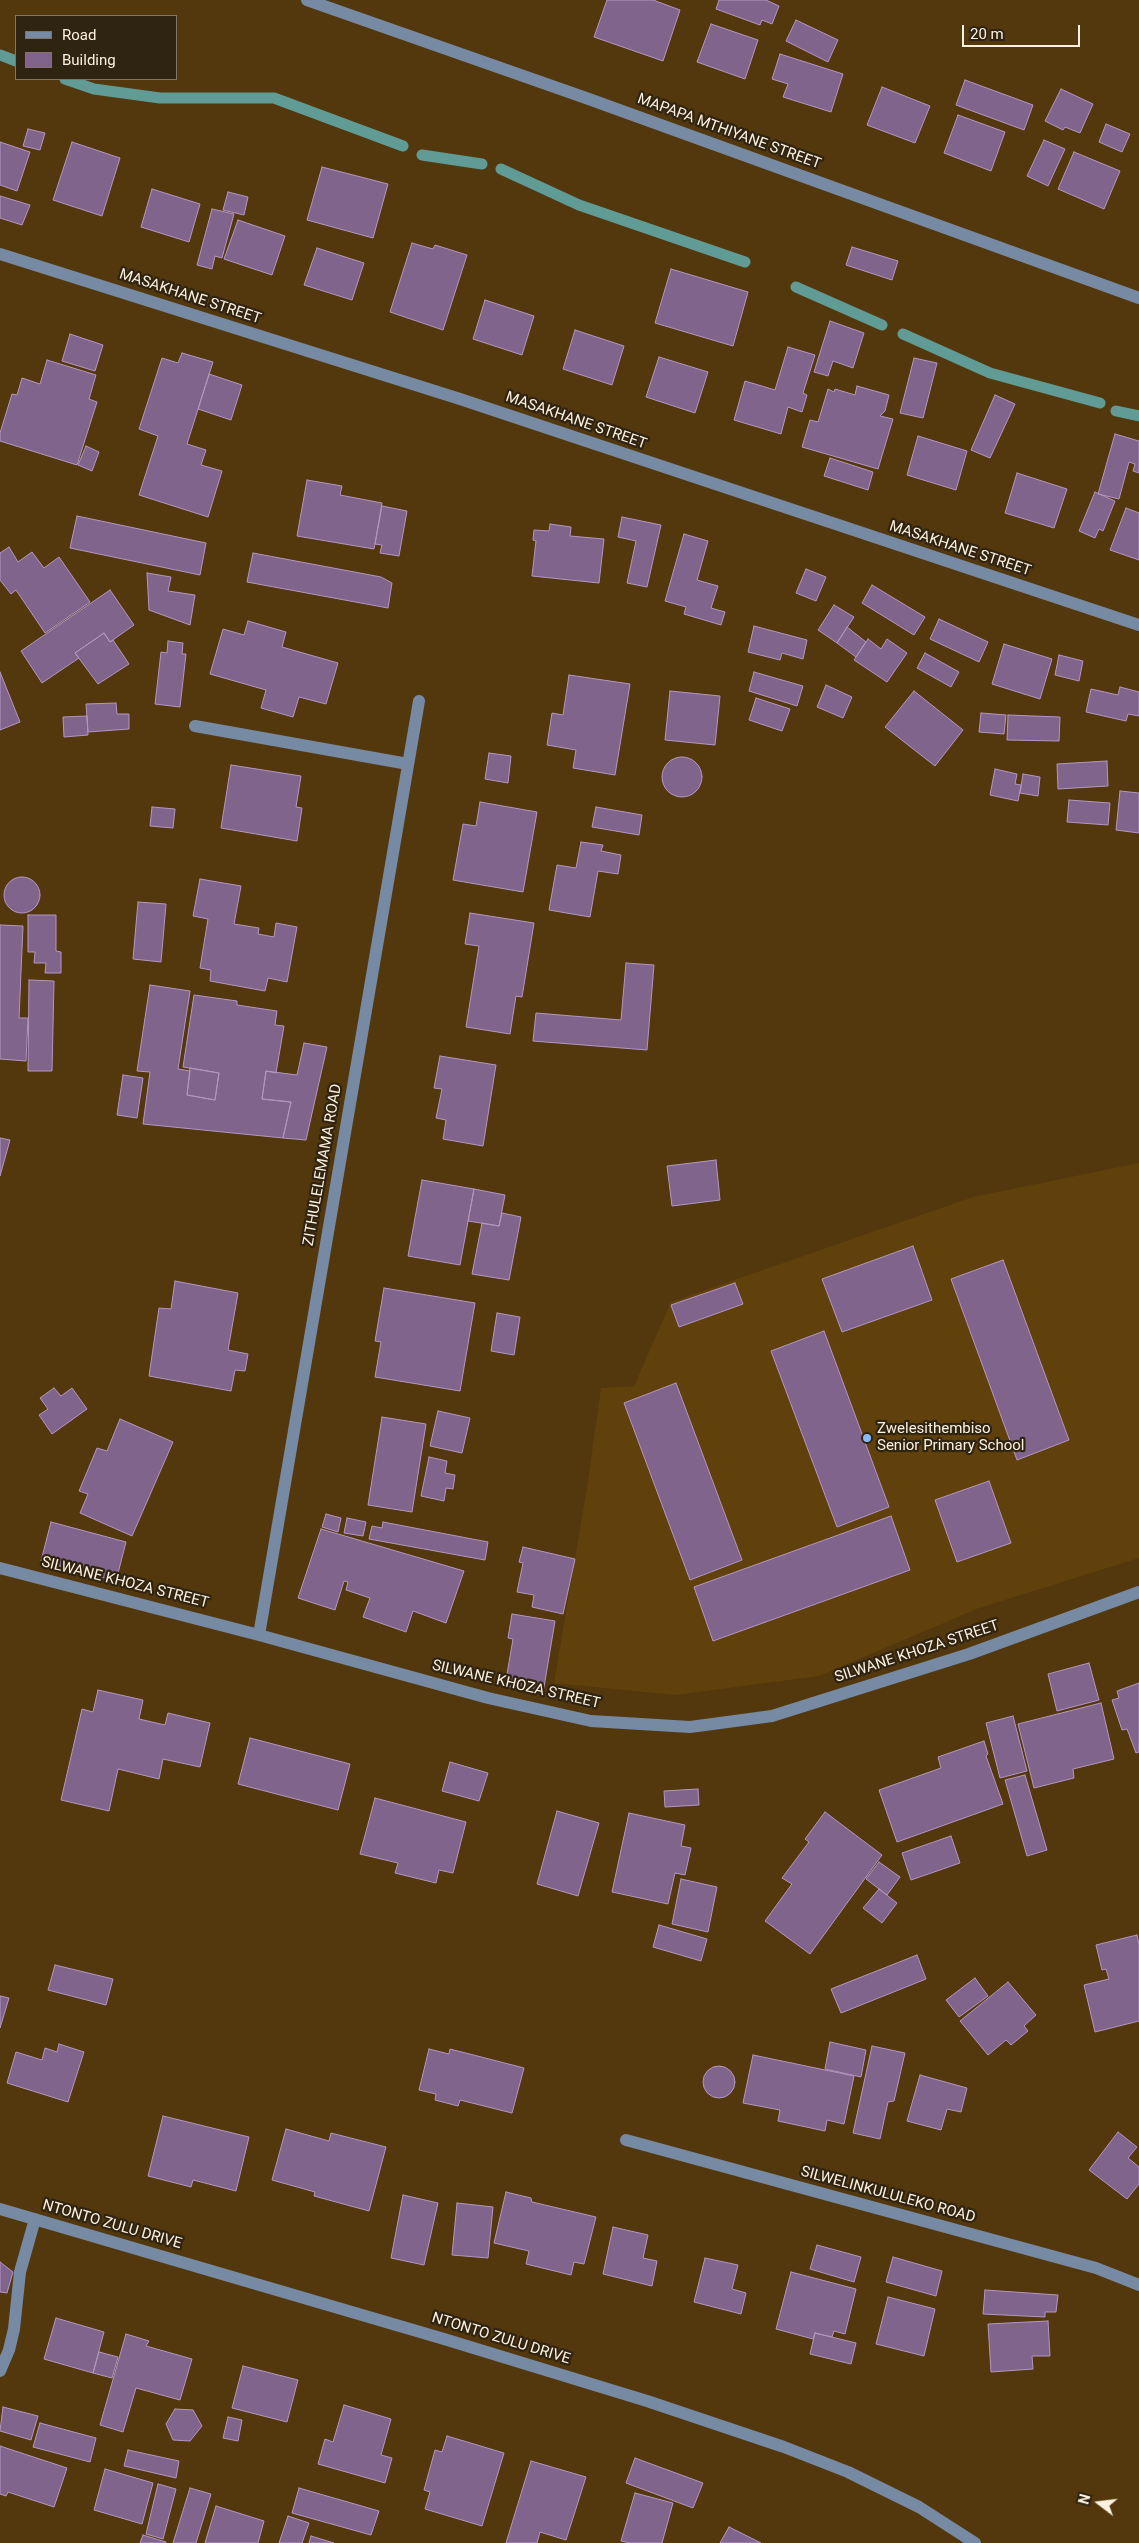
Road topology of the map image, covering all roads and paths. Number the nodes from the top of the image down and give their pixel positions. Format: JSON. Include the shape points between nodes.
{"nodes":[{"id":1,"x":307,"y":0,"type":"edge"},
{"id":2,"x":0,"y":254,"type":"edge"},
{"id":3,"x":1139,"y":298,"type":"edge"},
{"id":4,"x":1139,"y":625,"type":"edge"},
{"id":5,"x":419,"y":701,"type":"dead end"},
{"id":6,"x":195,"y":726,"type":"dead end"},
{"id":7,"x":408,"y":764,"type":"junction"},
{"id":8,"x":0,"y":1568,"type":"edge"},
{"id":9,"x":1139,"y":1592,"type":"edge"},
{"id":10,"x":259,"y":1635,"type":"junction"},
{"id":11,"x":626,"y":2140,"type":"dead end"},
{"id":12,"x":0,"y":2210,"type":"edge"},
{"id":13,"x":34,"y":2219,"type":"junction"},
{"id":14,"x":1139,"y":2285,"type":"edge"},
{"id":15,"x":0,"y":2371,"type":"edge"},
{"id":16,"x":975,"y":2543,"type":"edge"}],
"edges":[{"from":1,"to":3,"type":"street","name":"MAPAPA MTHIYANE STREET"},
{"from":2,"to":4,"type":"street","name":"MASAKHANE STREET","via":[[460,399]]},
{"from":5,"to":7,"type":"street","name":"ZITHULELEMAMA ROAD"},
{"from":6,"to":7,"type":"street"},
{"from":7,"to":10,"type":"street","name":"ZITHULELEMAMA ROAD"},
{"from":8,"to":10,"type":"street","name":"SILWANE KHOZA STREET"},
{"from":9,"to":10,"type":"street","name":"SILWANE KHOZA STREET","via":[[969,1654],[772,1716],[690,1727],[591,1721],[488,1698]]},
{"from":11,"to":14,"type":"street","name":"SILWELINKULULEKO ROAD","via":[[1096,2268]]},
{"from":12,"to":13,"type":"street","name":"NTONTO ZULU DRIVE"},
{"from":13,"to":15,"type":"street","via":[[20,2272],[14,2329]]},
{"from":13,"to":16,"type":"street","name":"NTONTO ZULU DRIVE","via":[[444,2339],[784,2447],[848,2472],[920,2507]]}]}
